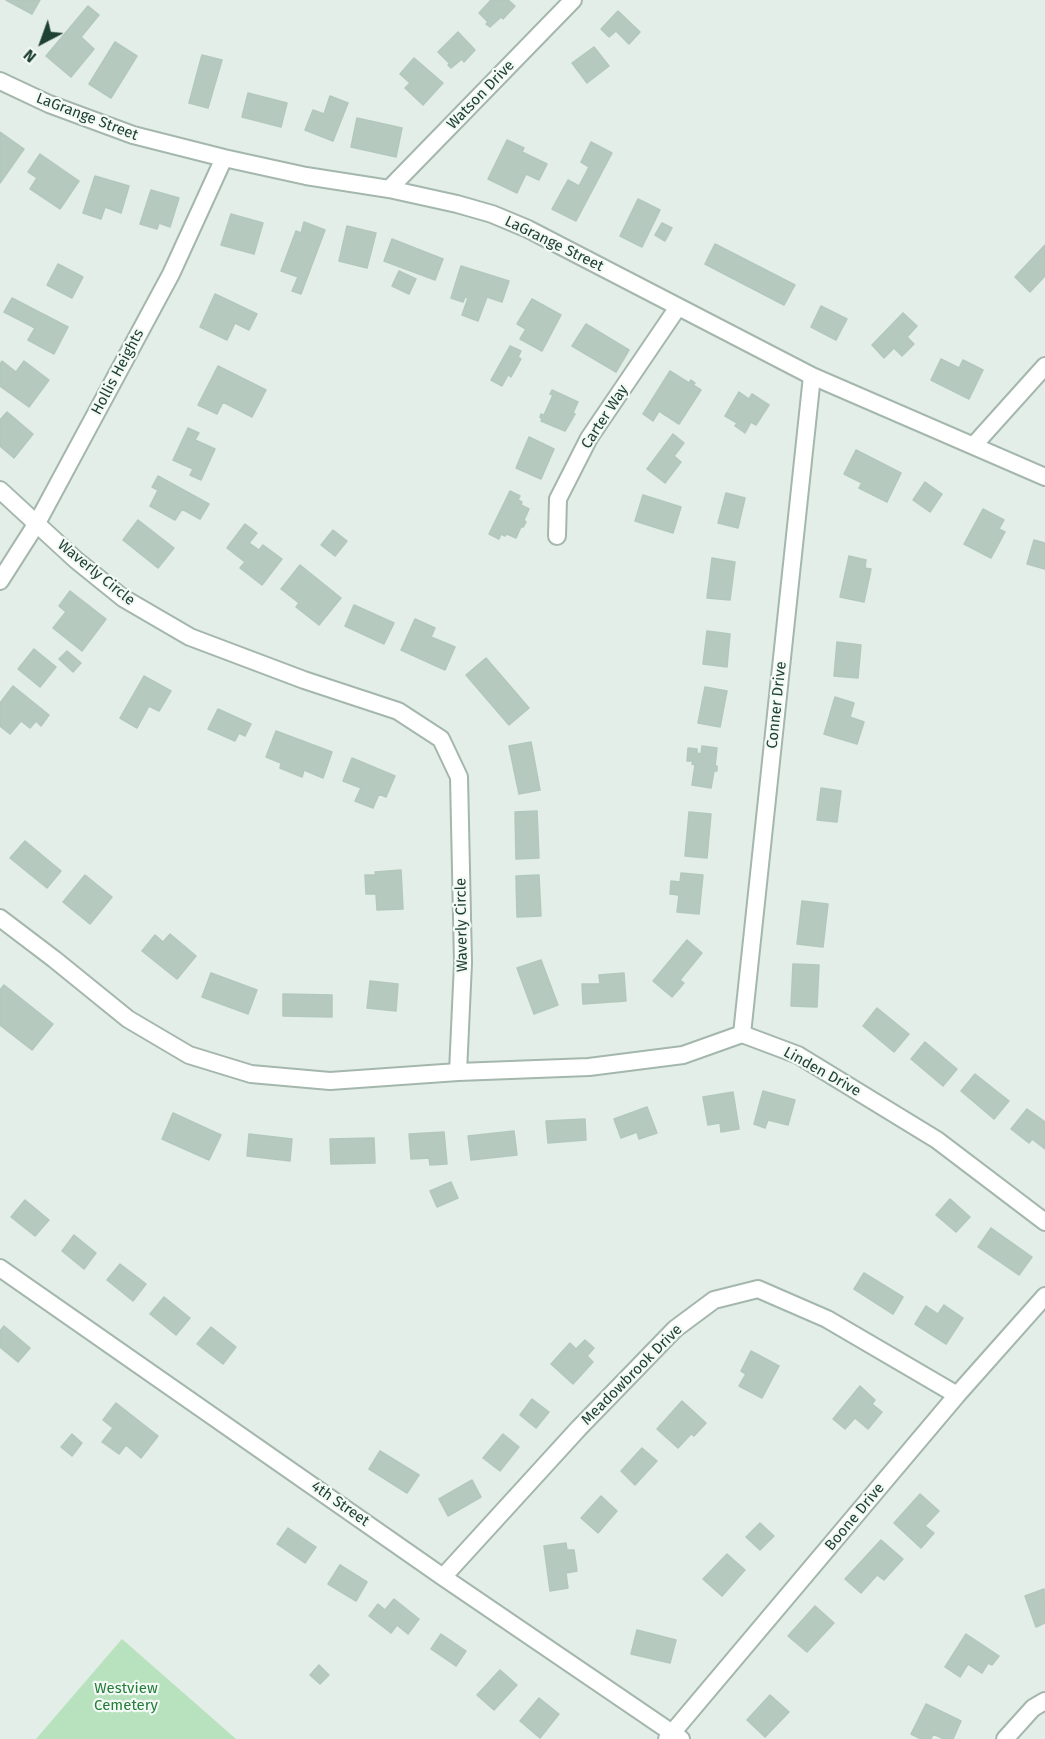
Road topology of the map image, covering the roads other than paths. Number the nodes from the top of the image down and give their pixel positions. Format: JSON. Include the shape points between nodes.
{"nodes":[{"id":1,"x":573,"y":0,"type":"edge"},
{"id":2,"x":0,"y":81,"type":"edge"},
{"id":3,"x":224,"y":158,"type":"junction"},
{"id":4,"x":388,"y":189,"type":"junction"},
{"id":5,"x":678,"y":307,"type":"junction"},
{"id":6,"x":1045,"y":366,"type":"edge"},
{"id":7,"x":812,"y":376,"type":"junction"},
{"id":8,"x":974,"y":445,"type":"junction"},
{"id":9,"x":1045,"y":477,"type":"edge"},
{"id":10,"x":0,"y":490,"type":"edge"},
{"id":11,"x":37,"y":523,"type":"junction"},
{"id":12,"x":557,"y":536,"type":"dead end"},
{"id":13,"x":0,"y":580,"type":"edge"},
{"id":14,"x":0,"y":918,"type":"edge"},
{"id":15,"x":742,"y":1034,"type":"junction"},
{"id":16,"x":458,"y":1072,"type":"junction"},
{"id":17,"x":1045,"y":1222,"type":"edge"},
{"id":18,"x":0,"y":1268,"type":"edge"},
{"id":19,"x":1045,"y":1296,"type":"edge"},
{"id":20,"x":957,"y":1395,"type":"junction"},
{"id":21,"x":443,"y":1577,"type":"junction"},
{"id":22,"x":1045,"y":1701,"type":"edge"},
{"id":23,"x":673,"y":1737,"type":"edge"},
{"id":24,"x":1005,"y":1739,"type":"edge"}],
"edges":[{"from":1,"to":4,"type":"street","name":"Watson Drive"},
{"from":2,"to":3,"type":"street","name":"LaGrange Street","via":[[133,135]]},
{"from":3,"to":4,"type":"street","name":"LaGrange Street"},
{"from":3,"to":11,"type":"street","name":"Hollis Heights","via":[[171,274]]},
{"from":4,"to":5,"type":"street","name":"LaGrange Street","via":[[501,218]]},
{"from":5,"to":7,"type":"street","name":"LaGrange Street"},
{"from":5,"to":12,"type":"street","name":"Carter Way","via":[[589,438],[558,500]]},
{"from":6,"to":8,"type":"street"},
{"from":7,"to":8,"type":"street","name":"LaGrange Street"},
{"from":7,"to":15,"type":"street","name":"Conner Drive"},
{"from":8,"to":9,"type":"street","name":"LaGrange Street"},
{"from":10,"to":11,"type":"street","name":"Waverly Circle"},
{"from":11,"to":13,"type":"street","name":"Hollis Heights"},
{"from":11,"to":16,"type":"street","name":"Waverly Circle","via":[[123,598],[190,637],[398,711],[441,739],[459,777],[463,963]]},
{"from":14,"to":16,"type":"street","via":[[128,1018],[189,1055],[251,1074],[330,1081]]},
{"from":15,"to":16,"type":"street","via":[[683,1055],[590,1067]]},
{"from":15,"to":17,"type":"street","name":"Linden Drive","via":[[798,1056],[917,1127]]},
{"from":18,"to":21,"type":"street","name":"4th Street"},
{"from":19,"to":20,"type":"street","name":"Boone Drive"},
{"from":20,"to":21,"type":"street","name":"Meadowbrook Drive","via":[[827,1319],[758,1288],[714,1300],[675,1329]]},
{"from":20,"to":23,"type":"street","name":"Boone Drive"},
{"from":21,"to":23,"type":"street","name":"4th Street"},
{"from":22,"to":24,"type":"street","via":[[1033,1708]]}]}
